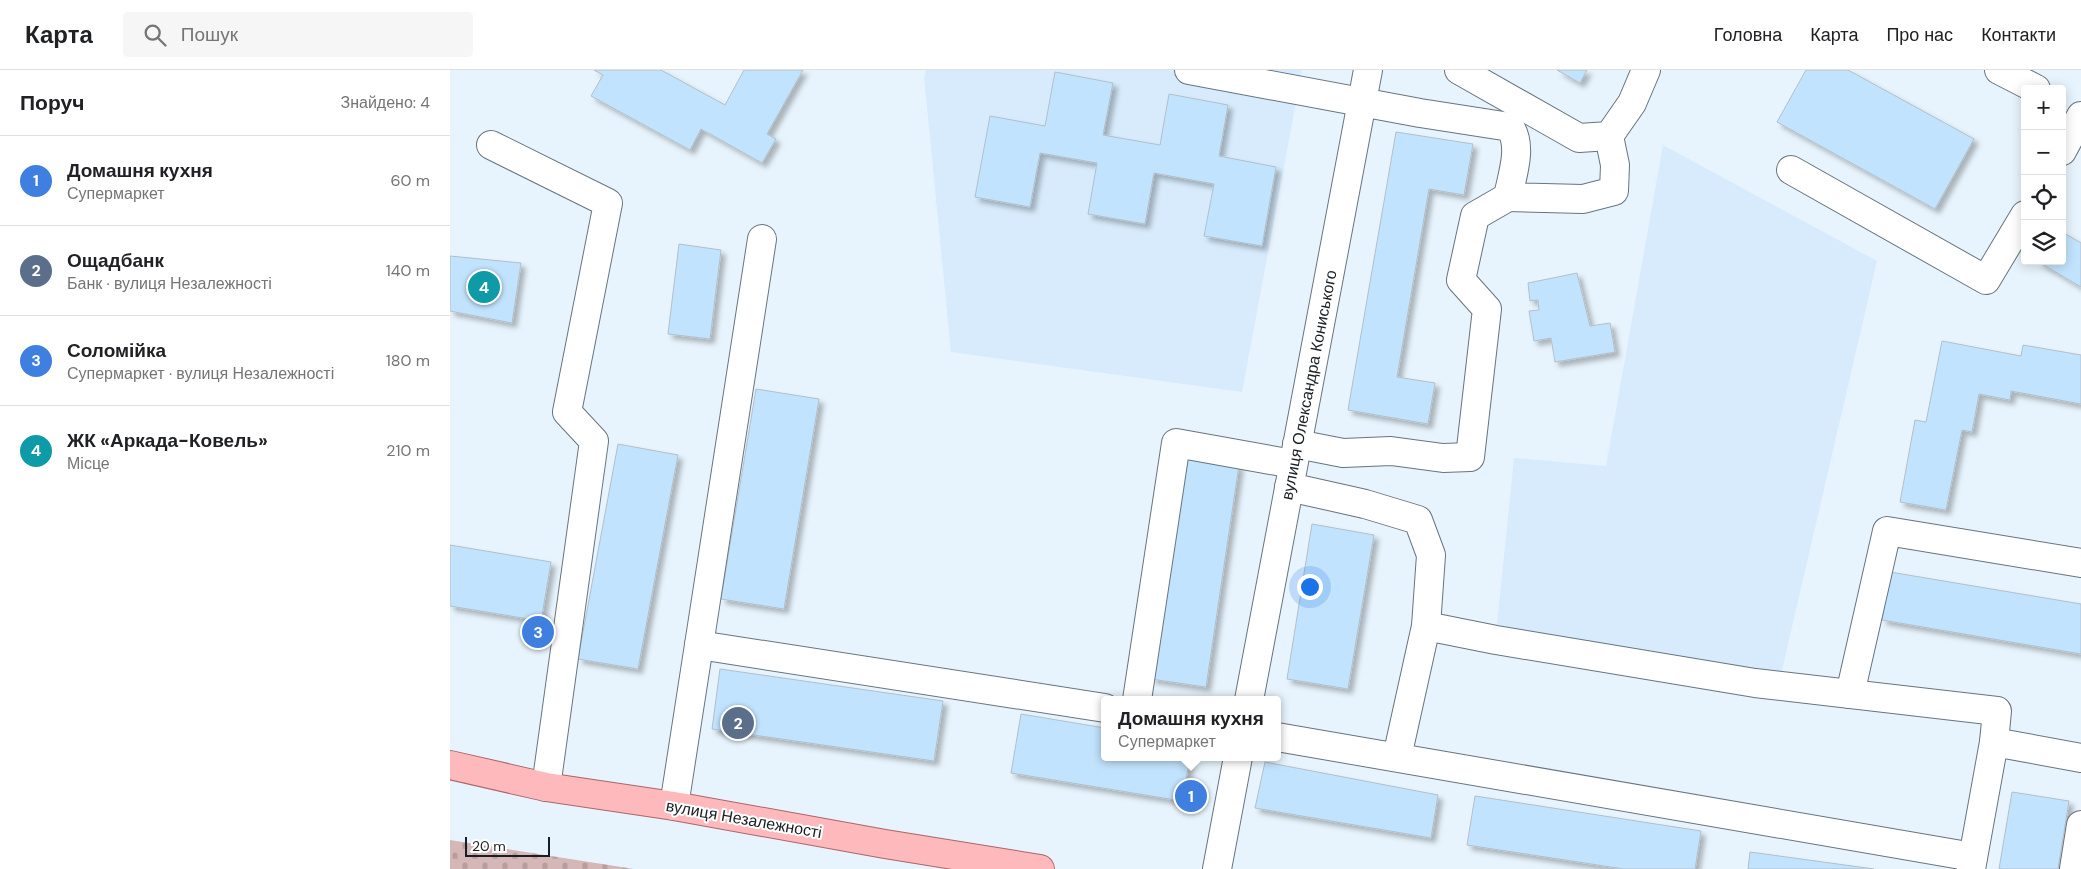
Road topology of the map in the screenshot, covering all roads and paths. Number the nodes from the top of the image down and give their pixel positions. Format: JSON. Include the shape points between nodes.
{"nodes":[{"id":1,"x":1190,"y":70,"type":"edge"},
{"id":2,"x":1368,"y":70,"type":"edge"},
{"id":3,"x":1459,"y":70,"type":"edge"},
{"id":4,"x":1646,"y":70,"type":"edge"},
{"id":5,"x":1999,"y":70,"type":"edge"},
{"id":6,"x":2028,"y":85,"type":"edge"},
{"id":7,"x":1362,"y":103,"type":"junction"},
{"id":8,"x":2066,"y":106,"type":"edge"},
{"id":9,"x":2081,"y":115,"type":"edge"},
{"id":10,"x":1609,"y":136,"type":"junction"},
{"id":11,"x":2066,"y":143,"type":"edge"},
{"id":12,"x":491,"y":144,"type":"dead end"},
{"id":13,"x":1791,"y":170,"type":"dead end"},
{"id":14,"x":1508,"y":197,"type":"junction"},
{"id":15,"x":2022,"y":220,"type":"edge"},
{"id":16,"x":762,"y":239,"type":"dead end"},
{"id":17,"x":1293,"y":465,"type":"junction"},
{"id":18,"x":2081,"y":563,"type":"edge"},
{"id":19,"x":1426,"y":626,"type":"junction"},
{"id":20,"x":699,"y":645,"type":"junction"},
{"id":21,"x":1850,"y":694,"type":"junction"},
{"id":22,"x":1139,"y":696,"type":"edge"},
{"id":23,"x":1250,"y":696,"type":"edge"},
{"id":24,"x":1101,"y":707,"type":"edge"},
{"id":25,"x":1281,"y":737,"type":"edge"},
{"id":26,"x":1994,"y":742,"type":"junction"},
{"id":27,"x":1397,"y":757,"type":"junction"},
{"id":28,"x":2081,"y":758,"type":"edge"},
{"id":29,"x":1237,"y":761,"type":"edge"},
{"id":30,"x":450,"y":765,"type":"edge"},
{"id":31,"x":546,"y":787,"type":"junction"},
{"id":32,"x":674,"y":806,"type":"junction"},
{"id":33,"x":2081,"y":825,"type":"edge"},
{"id":34,"x":1972,"y":863,"type":"edge"},
{"id":35,"x":1040,"y":869,"type":"edge"},
{"id":36,"x":1217,"y":869,"type":"edge"},
{"id":37,"x":2074,"y":869,"type":"edge"}],
"edges":[{"from":1,"to":7,"type":"street"},
{"from":2,"to":7,"type":"street","name":"вулиця Олександра Кониського"},
{"from":3,"to":10,"type":"street","via":[[1579,138]]},
{"from":4,"to":10,"type":"street","via":[[1632,103]]},
{"from":5,"to":6,"type":"street"},
{"from":7,"to":14,"type":"street","via":[[1510,127],[1515,134],[1516,159]]},
{"from":7,"to":17,"type":"street","name":"вулиця Олександра Кониського"},
{"from":8,"to":9,"type":"street"},
{"from":9,"to":11,"type":"street"},
{"from":10,"to":14,"type":"street","via":[[1615,165],[1614,191],[1583,199]]},
{"from":12,"to":31,"type":"street","via":[[608,203],[567,412],[594,441]]},
{"from":13,"to":15,"type":"street","via":[[1986,280]]},
{"from":14,"to":17,"type":"street","via":[[1475,216],[1461,280],[1487,309],[1470,457],[1442,458],[1391,451],[1343,453]]},
{"from":16,"to":20,"type":"street"},
{"from":17,"to":19,"type":"street","via":[[1365,504],[1418,520],[1431,555]]},
{"from":17,"to":22,"type":"street","via":[[1176,443]]},
{"from":17,"to":23,"type":"street","name":"вулиця Олександра Кониського"},
{"from":18,"to":21,"type":"street","via":[[1886,531]]},
{"from":19,"to":21,"type":"street","via":[[1755,683]]},
{"from":19,"to":27,"type":"street"},
{"from":20,"to":24,"type":"street"},
{"from":20,"to":32,"type":"street"},
{"from":21,"to":26,"type":"street","via":[[1997,712]]},
{"from":25,"to":27,"type":"street"},
{"from":26,"to":28,"type":"street"},
{"from":26,"to":34,"type":"street"},
{"from":27,"to":34,"type":"street"},
{"from":29,"to":36,"type":"street"},
{"from":30,"to":31,"type":"main road","name":"вулиця Незалежності"},
{"from":31,"to":32,"type":"main road","name":"вулиця Незалежності"},
{"from":32,"to":35,"type":"main road","name":"вулиця Незалежності"},
{"from":33,"to":37,"type":"street"}]}
